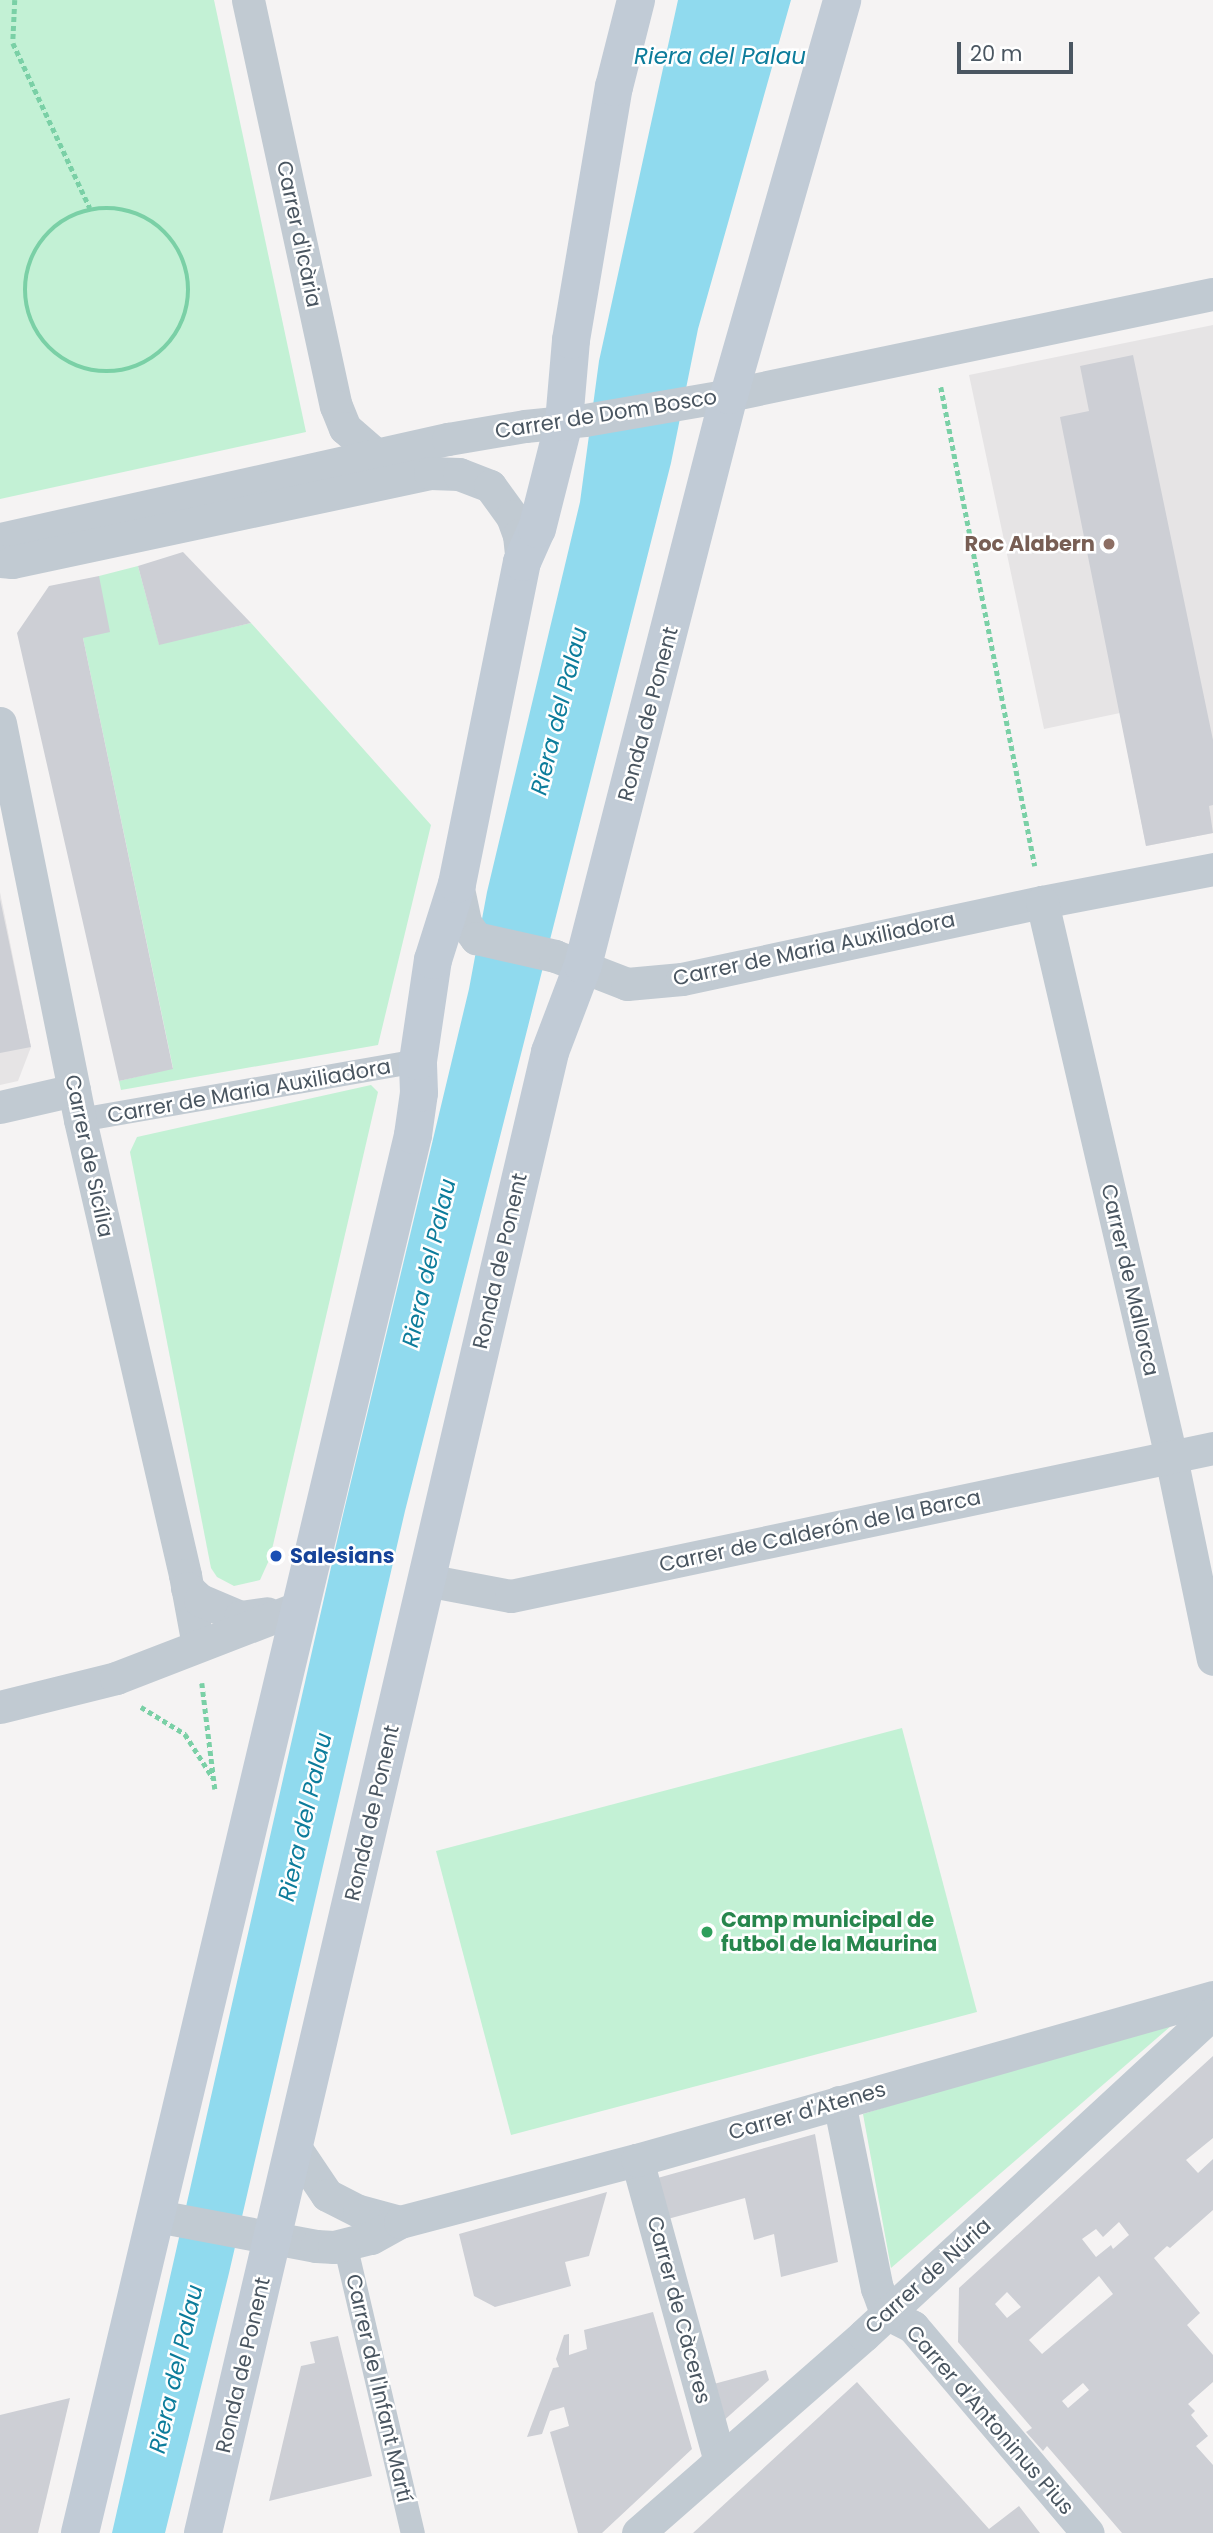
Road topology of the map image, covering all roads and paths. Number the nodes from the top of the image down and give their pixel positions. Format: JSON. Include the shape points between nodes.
{"nodes":[{"id":1,"x":15,"y":0,"type":"edge"},
{"id":2,"x":248,"y":0,"type":"edge"},
{"id":3,"x":636,"y":0,"type":"edge"},
{"id":4,"x":842,"y":0,"type":"edge"},
{"id":5,"x":90,"y":208,"type":"junction"},
{"id":6,"x":1213,"y":293,"type":"edge"},
{"id":7,"x":934,"y":352,"type":"junction"},
{"id":8,"x":729,"y":395,"type":"junction"},
{"id":9,"x":564,"y":422,"type":"junction"},
{"id":10,"x":375,"y":454,"type":"junction"},
{"id":11,"x":0,"y":539,"type":"edge"},
{"id":12,"x":0,"y":561,"type":"edge"},
{"id":13,"x":522,"y":562,"type":"junction"},
{"id":14,"x":0,"y":723,"type":"edge"},
{"id":15,"x":1213,"y":869,"type":"edge"},
{"id":16,"x":457,"y":884,"type":"junction"},
{"id":17,"x":1042,"y":902,"type":"junction"},
{"id":18,"x":569,"y":960,"type":"junction"},
{"id":19,"x":418,"y":1061,"type":"junction"},
{"id":20,"x":77,"y":1105,"type":"junction"},
{"id":21,"x":0,"y":1107,"type":"edge"},
{"id":22,"x":1213,"y":1448,"type":"edge"},
{"id":23,"x":1171,"y":1457,"type":"junction"},
{"id":24,"x":426,"y":1580,"type":"junction"},
{"id":25,"x":187,"y":1588,"type":"junction"},
{"id":26,"x":300,"y":1606,"type":"junction"},
{"id":27,"x":198,"y":1645,"type":"junction"},
{"id":28,"x":1213,"y":1659,"type":"edge"},
{"id":29,"x":134,"y":1703,"type":"dead end"},
{"id":30,"x":0,"y":1707,"type":"edge"},
{"id":31,"x":214,"y":1778,"type":"dead end"},
{"id":32,"x":1213,"y":1997,"type":"edge"},
{"id":33,"x":1213,"y":2013,"type":"edge"},
{"id":34,"x":839,"y":2102,"type":"junction"},
{"id":35,"x":294,"y":2146,"type":"junction"},
{"id":36,"x":637,"y":2160,"type":"junction"},
{"id":37,"x":162,"y":2217,"type":"junction"},
{"id":38,"x":400,"y":2222,"type":"junction"},
{"id":39,"x":259,"y":2235,"type":"junction"},
{"id":40,"x":345,"y":2244,"type":"junction"},
{"id":41,"x":887,"y":2313,"type":"junction"},
{"id":42,"x":720,"y":2461,"type":"junction"},
{"id":43,"x":80,"y":2533,"type":"edge"},
{"id":44,"x":203,"y":2533,"type":"edge"},
{"id":45,"x":413,"y":2533,"type":"edge"},
{"id":46,"x":638,"y":2533,"type":"edge"},
{"id":47,"x":1088,"y":2533,"type":"edge"}],
"edges":[{"from":1,"to":5,"type":"path","via":[[13,43]]},
{"from":2,"to":10,"type":"street","name":"Carrer d'Icària","via":[[336,406],[345,428]]},
{"from":3,"to":9,"type":"main road","via":[[614,87],[571,340]]},
{"from":4,"to":8,"type":"main road","name":"Ronda de Ponent"},
{"from":5,"to":5,"type":"path","via":[[48,232],[33,254],[24,296],[33,328],[46,346],[68,362],[105,373],[127,370],[147,362],[175,337],[189,301],[187,270],[175,243],[152,221],[118,207]]},
{"from":6,"to":7,"type":"street","name":"Carrer de Dom Bosco"},
{"from":7,"to":8,"type":"street","name":"Carrer de Dom Bosco"},
{"from":7,"to":17,"type":"path"},
{"from":8,"to":9,"type":"street","name":"Carrer de Dom Bosco"},
{"from":8,"to":18,"type":"main road","name":"Ronda de Ponent"},
{"from":9,"to":10,"type":"street","name":"Carrer de Dom Bosco"},
{"from":9,"to":13,"type":"main road","via":[[537,528]]},
{"from":10,"to":11,"type":"street","name":"Carrer de Dom Bosco"},
{"from":12,"to":13,"type":"street","via":[[430,473],[458,474],[490,486],[512,516]]},
{"from":13,"to":16,"type":"main road"},
{"from":14,"to":20,"type":"street","name":"Carrer de Sicília"},
{"from":15,"to":17,"type":"street","name":"Carrer de Maria Auxiliadora"},
{"from":16,"to":18,"type":"street","name":"Carrer de Maria Auxiliadora","via":[[465,923],[476,939]]},
{"from":16,"to":19,"type":"main road","via":[[433,960]]},
{"from":17,"to":18,"type":"street","name":"Carrer de Maria Auxiliadora","via":[[682,979],[627,984]]},
{"from":17,"to":23,"type":"street","name":"Carrer de Mallorca"},
{"from":18,"to":24,"type":"main road","name":"Ronda de Ponent"},
{"from":19,"to":20,"type":"street","name":"Carrer de Maria Auxiliadora"},
{"from":19,"to":26,"type":"main road","via":[[413,1135]]},
{"from":20,"to":21,"type":"street","name":"Carrer de Maria Auxiliadora"},
{"from":20,"to":25,"type":"street","name":"Carrer de Sicília"},
{"from":22,"to":23,"type":"street","name":"Carrer de Calderón de la Barca"},
{"from":23,"to":24,"type":"street","name":"Carrer de Calderón de la Barca","via":[[511,1596]]},
{"from":23,"to":28,"type":"street","name":"Carrer de Mallorca"},
{"from":24,"to":35,"type":"main road","name":"Ronda de Ponent"},
{"from":25,"to":26,"type":"street","via":[[200,1600],[240,1617]]},
{"from":25,"to":27,"type":"street","name":"Carrer de Sicília"},
{"from":26,"to":27,"type":"street"},
{"from":26,"to":37,"type":"main road"},
{"from":27,"to":30,"type":"street","via":[[116,1678]]},
{"from":29,"to":31,"type":"path","via":[[185,1734]]},
{"from":32,"to":34,"type":"street","name":"Carrer d'Atenes"},
{"from":33,"to":41,"type":"street","name":"Carrer de Núria"},
{"from":34,"to":36,"type":"street","name":"Carrer d'Atenes"},
{"from":34,"to":41,"type":"street","via":[[877,2288]]},
{"from":35,"to":38,"type":"street","name":"Carrer d'Atenes","via":[[327,2195],[359,2211]]},
{"from":35,"to":39,"type":"main road","name":"Ronda de Ponent"},
{"from":36,"to":38,"type":"street","name":"Carrer d'Atenes"},
{"from":36,"to":42,"type":"street","name":"Carrer de Càceres"},
{"from":37,"to":39,"type":"street","name":"Carrer d'Atenes"},
{"from":37,"to":43,"type":"main road"},
{"from":38,"to":40,"type":"street","name":"Carrer d'Atenes","via":[[371,2238]]},
{"from":39,"to":40,"type":"street","name":"Carrer d'Atenes","via":[[316,2246]]},
{"from":39,"to":44,"type":"main road","name":"Ronda de Ponent"},
{"from":40,"to":45,"type":"street","name":"Carrer de l'Infant Martí"},
{"from":41,"to":42,"type":"street","name":"Carrer de Núria"},
{"from":41,"to":47,"type":"street","name":"Carrer d'Antoninus Pius","via":[[913,2327]]},
{"from":42,"to":46,"type":"street","name":"Carrer de Núria"}]}
